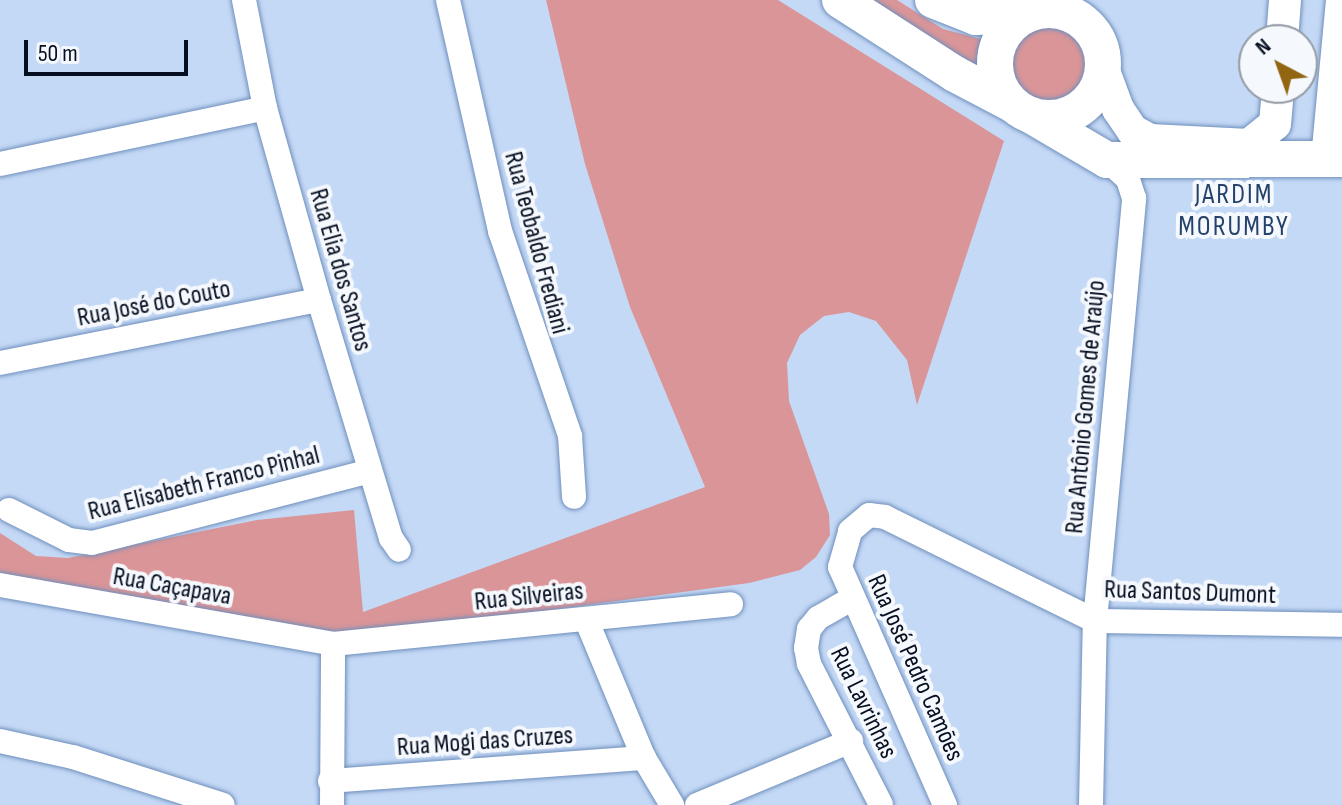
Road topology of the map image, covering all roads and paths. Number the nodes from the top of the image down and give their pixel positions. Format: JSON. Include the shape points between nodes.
{"nodes":[{"id":1,"x":244,"y":0,"type":"edge"},
{"id":2,"x":448,"y":0,"type":"edge"},
{"id":3,"x":840,"y":0,"type":"edge"},
{"id":4,"x":933,"y":0,"type":"edge"},
{"id":5,"x":1285,"y":0,"type":"edge"},
{"id":6,"x":1342,"y":0,"type":"edge"},
{"id":7,"x":1040,"y":8,"type":"edge"},
{"id":8,"x":1283,"y":24,"type":"edge"},
{"id":9,"x":1103,"y":68,"type":"junction"},
{"id":10,"x":1277,"y":104,"type":"edge"},
{"id":11,"x":265,"y":108,"type":"junction"},
{"id":12,"x":1022,"y":109,"type":"junction"},
{"id":13,"x":1169,"y":157,"type":"junction"},
{"id":14,"x":1335,"y":159,"type":"edge"},
{"id":15,"x":1107,"y":160,"type":"junction"},
{"id":16,"x":0,"y":164,"type":"edge"},
{"id":17,"x":1134,"y":198,"type":"junction"},
{"id":18,"x":319,"y":300,"type":"junction"},
{"id":19,"x":0,"y":363,"type":"edge"},
{"id":20,"x":370,"y":471,"type":"junction"},
{"id":21,"x":574,"y":497,"type":"dead end"},
{"id":22,"x":9,"y":510,"type":"dead end"},
{"id":23,"x":869,"y":515,"type":"joint"},
{"id":24,"x":399,"y":550,"type":"dead end"},
{"id":25,"x":0,"y":585,"type":"edge"},
{"id":26,"x":853,"y":598,"type":"junction"},
{"id":27,"x":731,"y":604,"type":"dead end"},
{"id":28,"x":586,"y":619,"type":"junction"},
{"id":29,"x":1095,"y":621,"type":"junction"},
{"id":30,"x":1342,"y":625,"type":"edge"},
{"id":31,"x":333,"y":644,"type":"junction"},
{"id":32,"x":0,"y":741,"type":"edge"},
{"id":33,"x":851,"y":741,"type":"junction"},
{"id":34,"x":644,"y":758,"type":"junction"},
{"id":35,"x":331,"y":793,"type":"edge"},
{"id":36,"x":223,"y":805,"type":"edge"},
{"id":37,"x":672,"y":805,"type":"edge"},
{"id":38,"x":697,"y":805,"type":"edge"},
{"id":39,"x":881,"y":805,"type":"edge"},
{"id":40,"x":945,"y":805,"type":"edge"},
{"id":41,"x":1091,"y":805,"type":"edge"}],
"edges":[{"from":1,"to":11,"type":"street","name":"Rua Elia dos Santos"},
{"from":2,"to":21,"type":"street","name":"Rua Teobaldo Frediani","via":[[500,231],[570,436]]},
{"from":3,"to":12,"type":"main road","via":[[955,74]]},
{"from":4,"to":7,"type":"main road","via":[[976,17]]},
{"from":5,"to":8,"type":"street"},
{"from":6,"to":14,"type":"street"},
{"from":7,"to":9,"type":"main road","via":[[1074,16],[1087,25],[1102,52]]},
{"from":7,"to":12,"type":"main road","via":[[1001,39],[996,56],[996,73]]},
{"from":9,"to":10,"type":"street","via":[[1118,109],[1133,131],[1150,140],[1249,145],[1275,124]]},
{"from":9,"to":12,"type":"main road","via":[[1091,98],[1078,109],[1055,117]]},
{"from":11,"to":16,"type":"street"},
{"from":11,"to":18,"type":"street","name":"Rua Elia dos Santos"},
{"from":12,"to":15,"type":"main road"},
{"from":13,"to":14,"type":"main road"},
{"from":13,"to":15,"type":"main road"},
{"from":13,"to":17,"type":"street"},
{"from":15,"to":17,"type":"street","via":[[1128,179]]},
{"from":17,"to":29,"type":"street","name":"Rua Antônio Gomes de Araújo"},
{"from":18,"to":19,"type":"street","name":"Rua José do Couto"},
{"from":18,"to":20,"type":"street","name":"Rua Elia dos Santos"},
{"from":20,"to":22,"type":"street","name":"Rua Elisabeth Franco Pinhal","via":[[92,543],[69,540]]},
{"from":20,"to":24,"type":"street","name":"Rua Elia dos Santos"},
{"from":23,"to":26,"type":"street","name":"Rua José Pedro Camões","via":[[850,531],[843,550],[840,567]]},
{"from":23,"to":29,"type":"street","name":"Rua Santos Dumont","via":[[885,517]]},
{"from":25,"to":31,"type":"street","name":"Rua Caçapava"},
{"from":26,"to":33,"type":"street","name":"Rua Lavrinhas","via":[[818,618],[809,629],[806,648],[809,664]]},
{"from":26,"to":40,"type":"street","name":"Rua José Pedro Camões"},
{"from":27,"to":28,"type":"street","name":"Rua Silveiras"},
{"from":28,"to":31,"type":"street","name":"Rua Silveiras"},
{"from":28,"to":34,"type":"street"},
{"from":29,"to":30,"type":"street","name":"Rua Santos Dumont"},
{"from":29,"to":41,"type":"street","name":"Rua Antônio Gomes de Araújo"},
{"from":31,"to":35,"type":"street"},
{"from":32,"to":36,"type":"street","via":[[73,757]]},
{"from":33,"to":38,"type":"street"},
{"from":33,"to":39,"type":"street","name":"Rua Lavrinhas"},
{"from":34,"to":35,"type":"street","name":"Rua Mogi das Cruzes"},
{"from":34,"to":37,"type":"street"}]}
